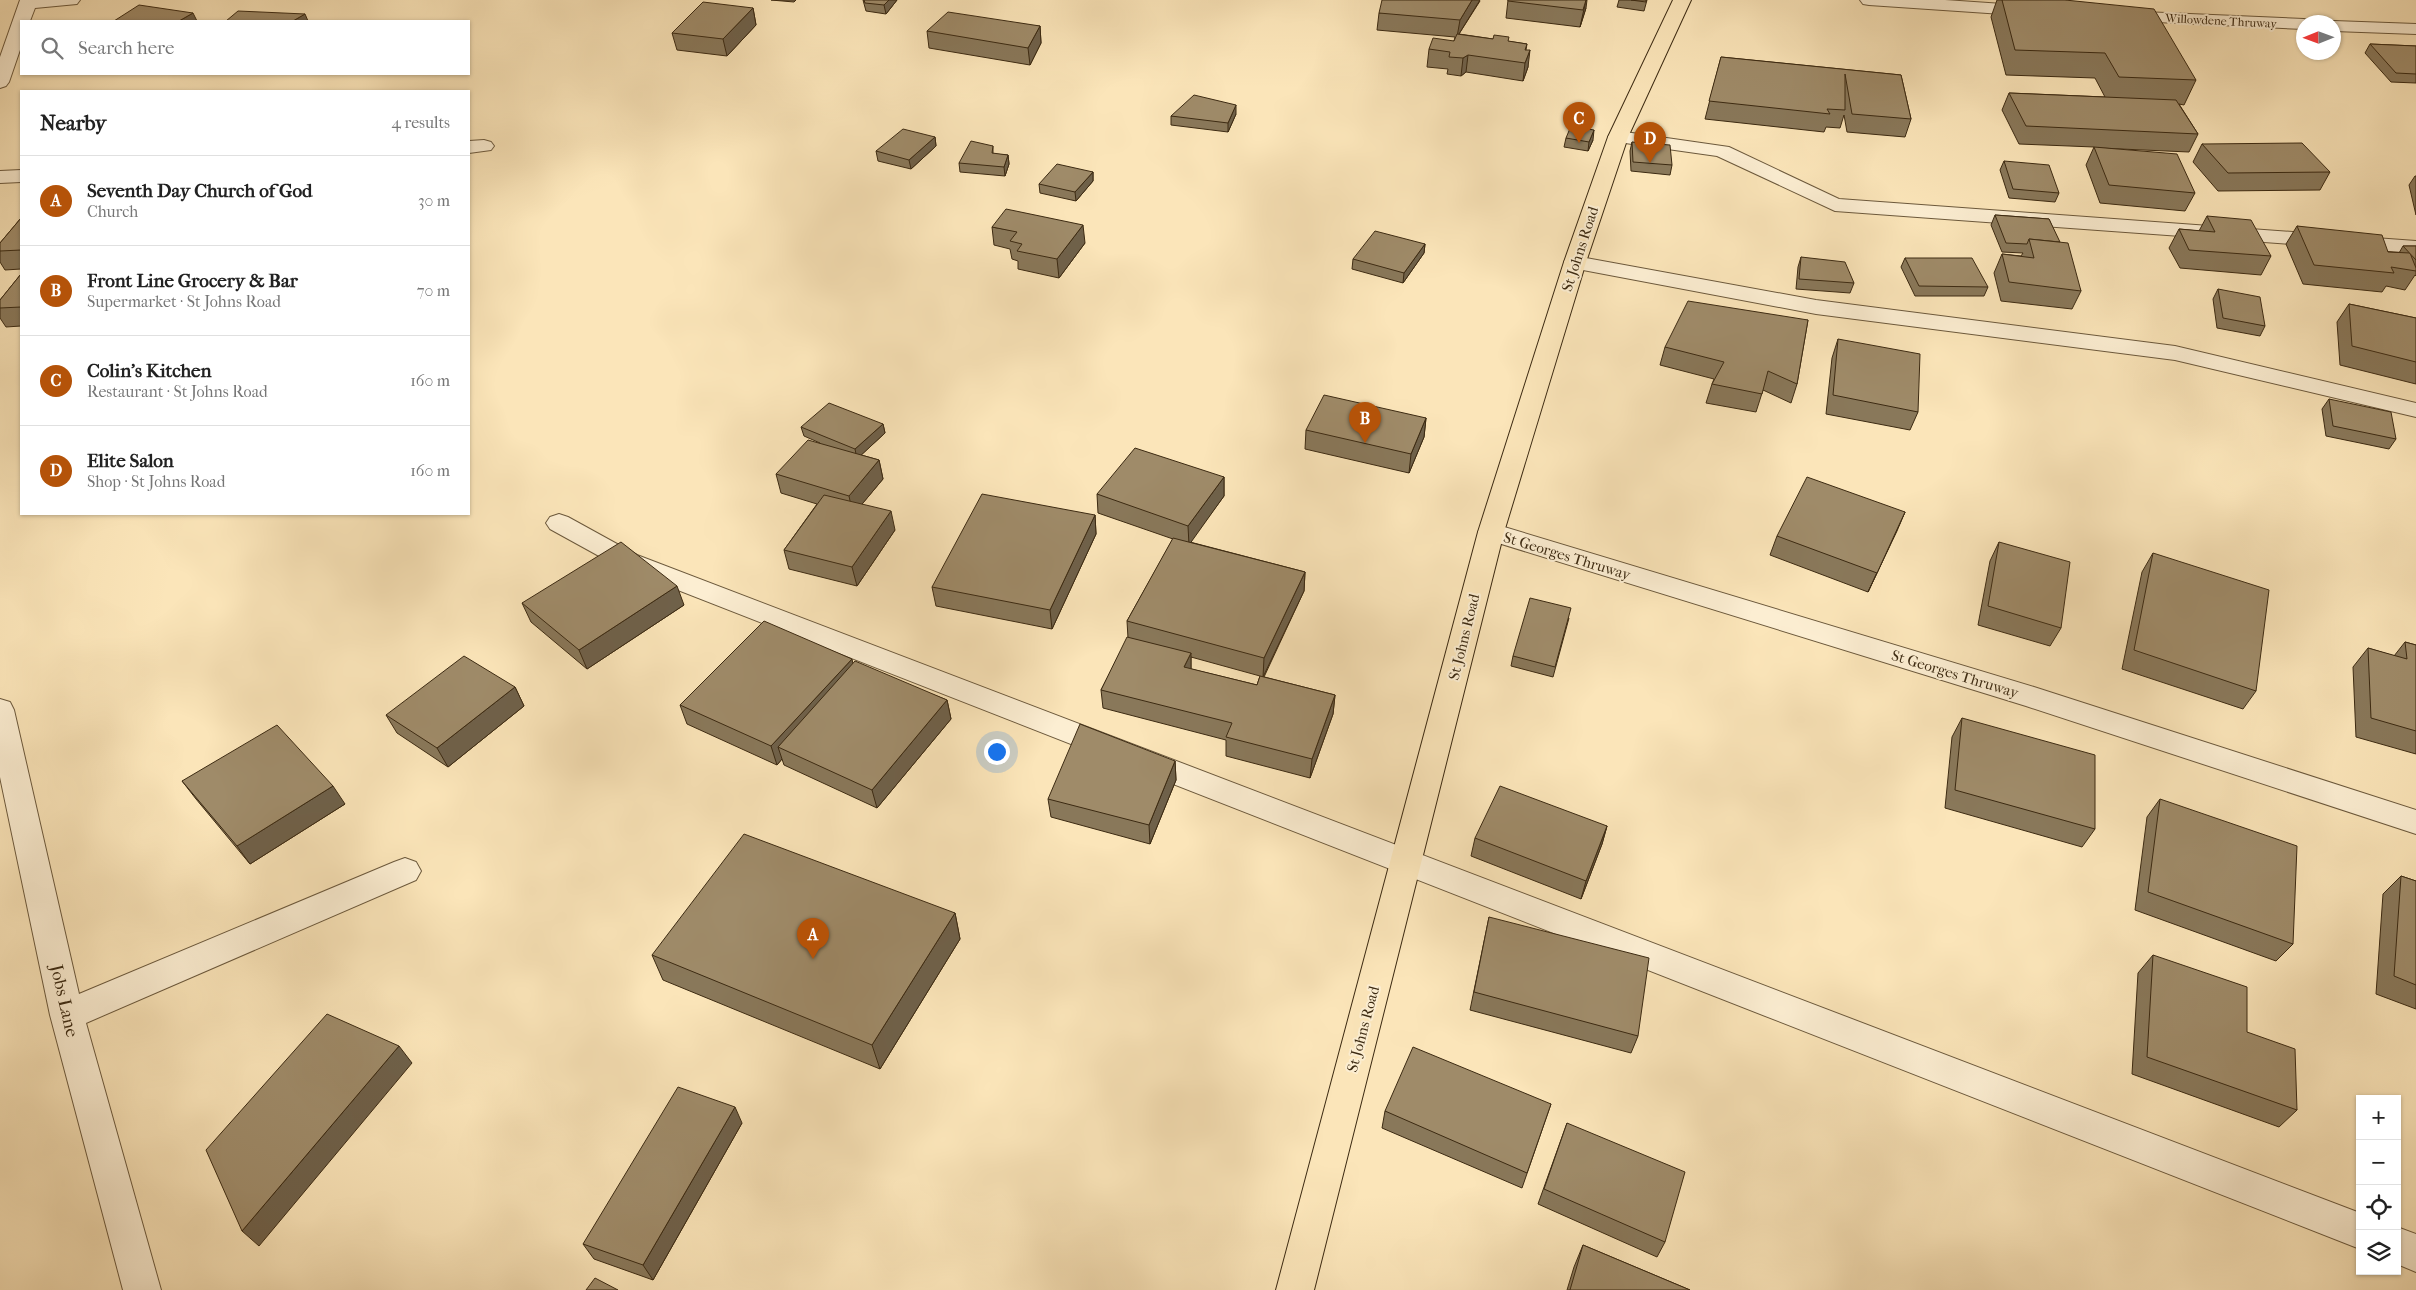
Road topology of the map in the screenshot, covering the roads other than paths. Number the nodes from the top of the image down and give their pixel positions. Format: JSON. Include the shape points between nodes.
{"nodes":[{"id":1,"x":70,"y":0,"type":"edge"},
{"id":2,"x":1682,"y":0,"type":"edge"},
{"id":3,"x":1869,"y":0,"type":"edge"},
{"id":4,"x":28,"y":2,"type":"edge"},
{"id":5,"x":2054,"y":12,"type":"edge"},
{"id":6,"x":2103,"y":15,"type":"edge"},
{"id":7,"x":22,"y":20,"type":"edge"},
{"id":8,"x":2296,"y":24,"type":"edge"},
{"id":9,"x":20,"y":25,"type":"edge"},
{"id":10,"x":2341,"y":26,"type":"edge"},
{"id":11,"x":2416,"y":29,"type":"edge"},
{"id":12,"x":0,"y":82,"type":"edge"},
{"id":13,"x":1618,"y":137,"type":"junction"},
{"id":14,"x":20,"y":176,"type":"edge"},
{"id":15,"x":0,"y":177,"type":"edge"},
{"id":16,"x":2416,"y":247,"type":"edge"},
{"id":17,"x":1576,"y":262,"type":"junction"},
{"id":18,"x":2416,"y":410,"type":"edge"},
{"id":19,"x":559,"y":523,"type":"dead end"},
{"id":20,"x":1491,"y":532,"type":"junction"},
{"id":21,"x":0,"y":710,"type":"edge"},
{"id":22,"x":2416,"y":822,"type":"edge"},
{"id":23,"x":1406,"y":864,"type":"junction"},
{"id":24,"x":406,"y":871,"type":"dead end"},
{"id":25,"x":66,"y":1015,"type":"junction"},
{"id":26,"x":2357,"y":1230,"type":"edge"},
{"id":27,"x":2401,"y":1247,"type":"edge"},
{"id":28,"x":2416,"y":1253,"type":"edge"},
{"id":29,"x":142,"y":1290,"type":"edge"},
{"id":30,"x":1295,"y":1290,"type":"edge"}],
"edges":[{"from":1,"to":4,"type":"street"},
{"from":2,"to":13,"type":"main road","name":"St Johns Road"},
{"from":3,"to":5,"type":"street"},
{"from":4,"to":7,"type":"street"},
{"from":6,"to":8,"type":"street","name":"Willowdene Thruway"},
{"from":9,"to":12,"type":"street"},
{"from":10,"to":11,"type":"street"},
{"from":13,"to":16,"type":"street","via":[[1722,151],[1835,204]]},
{"from":13,"to":17,"type":"main road","name":"St Johns Road"},
{"from":14,"to":15,"type":"street"},
{"from":17,"to":18,"type":"street","via":[[1816,307],[2175,353]]},
{"from":17,"to":20,"type":"main road","name":"St Johns Road"},
{"from":19,"to":23,"type":"street","via":[[628,561]]},
{"from":20,"to":22,"type":"street","name":"St Georges Thruway","via":[[2024,695]]},
{"from":20,"to":23,"type":"main road","name":"St Johns Road"},
{"from":21,"to":25,"type":"street","name":"Jobs Lane"},
{"from":23,"to":26,"type":"street"},
{"from":23,"to":30,"type":"main road","name":"St Johns Road"},
{"from":24,"to":25,"type":"street"},
{"from":25,"to":29,"type":"street","name":"Jobs Lane"},
{"from":27,"to":28,"type":"street"}]}
